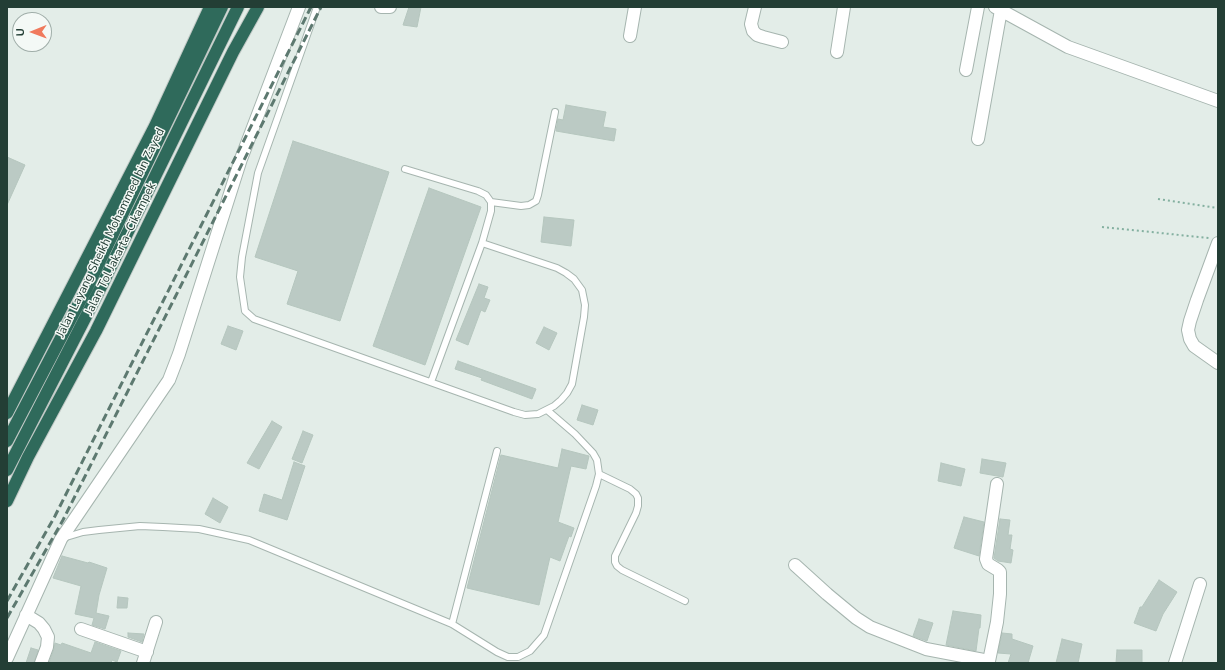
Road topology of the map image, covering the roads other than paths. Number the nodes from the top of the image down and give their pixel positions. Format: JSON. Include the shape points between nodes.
{"nodes":[{"id":1,"x":210,"y":7,"type":"edge"},
{"id":2,"x":222,"y":7,"type":"edge"},
{"id":3,"x":238,"y":7,"type":"edge"},
{"id":4,"x":258,"y":7,"type":"edge"},
{"id":5,"x":299,"y":7,"type":"edge"},
{"id":6,"x":317,"y":7,"type":"edge"},
{"id":7,"x":381,"y":7,"type":"edge"},
{"id":8,"x":390,"y":7,"type":"edge"},
{"id":9,"x":635,"y":7,"type":"edge"},
{"id":10,"x":755,"y":7,"type":"edge"},
{"id":11,"x":844,"y":7,"type":"edge"},
{"id":12,"x":978,"y":7,"type":"edge"},
{"id":13,"x":998,"y":9,"type":"edge"},
{"id":14,"x":630,"y":36,"type":"dead end"},
{"id":15,"x":782,"y":42,"type":"dead end"},
{"id":16,"x":837,"y":52,"type":"dead end"},
{"id":17,"x":966,"y":70,"type":"dead end"},
{"id":18,"x":1218,"y":101,"type":"edge"},
{"id":19,"x":555,"y":112,"type":"dead end"},
{"id":20,"x":978,"y":139,"type":"dead end"},
{"id":21,"x":405,"y":169,"type":"dead end"},
{"id":22,"x":491,"y":202,"type":"junction"},
{"id":23,"x":1214,"y":241,"type":"edge"},
{"id":24,"x":482,"y":243,"type":"junction"},
{"id":25,"x":1218,"y":363,"type":"edge"},
{"id":26,"x":431,"y":382,"type":"junction"},
{"id":27,"x":547,"y":410,"type":"junction"},
{"id":28,"x":7,"y":413,"type":"edge"},
{"id":29,"x":7,"y":441,"type":"edge"},
{"id":30,"x":496,"y":451,"type":"dead end"},
{"id":31,"x":7,"y":470,"type":"edge"},
{"id":32,"x":598,"y":474,"type":"junction"},
{"id":33,"x":997,"y":484,"type":"dead end"},
{"id":34,"x":7,"y":501,"type":"edge"},
{"id":35,"x":61,"y":538,"type":"junction"},
{"id":36,"x":795,"y":565,"type":"dead end"},
{"id":37,"x":1200,"y":584,"type":"dead end"},
{"id":38,"x":685,"y":601,"type":"dead end"},
{"id":39,"x":26,"y":615,"type":"junction"},
{"id":40,"x":156,"y":622,"type":"dead end"},
{"id":41,"x":452,"y":624,"type":"junction"},
{"id":42,"x":82,"y":629,"type":"dead end"},
{"id":43,"x":145,"y":657,"type":"edge"},
{"id":44,"x":7,"y":658,"type":"edge"},
{"id":45,"x":990,"y":662,"type":"edge"},
{"id":46,"x":41,"y":663,"type":"edge"},
{"id":47,"x":1175,"y":663,"type":"edge"}],
"edges":[{"from":1,"to":28,"type":"highway","name":"Jalan Tol Jakarta–Cikampek","via":[[155,126]]},
{"from":2,"to":29,"type":"highway","name":"Jalan Layang Sheikh Mohammed bin Zayed","via":[[87,288]]},
{"from":3,"to":31,"type":"highway","name":"Jalan Layang Sheikh Mohammed bin Zayed","via":[[98,293]]},
{"from":4,"to":34,"type":"highway","name":"Jalan Tol Jakarta–Cikampek","via":[[233,52],[96,331]]},
{"from":5,"to":35,"type":"street","via":[[241,159],[169,380]]},
{"from":6,"to":26,"type":"lane","via":[[258,173],[240,277],[245,311],[254,319]]},
{"from":7,"to":8,"type":"street"},
{"from":9,"to":14,"type":"street"},
{"from":10,"to":15,"type":"street","via":[[753,31],[763,37]]},
{"from":11,"to":16,"type":"street"},
{"from":12,"to":17,"type":"street"},
{"from":13,"to":18,"type":"street","via":[[1068,47]]},
{"from":13,"to":20,"type":"street"},
{"from":19,"to":22,"type":"lane","via":[[536,200],[529,205],[521,206]]},
{"from":21,"to":22,"type":"lane","via":[[478,191],[486,195]]},
{"from":22,"to":24,"type":"lane"},
{"from":23,"to":25,"type":"street","via":[[1188,330],[1194,346]]},
{"from":24,"to":26,"type":"lane"},
{"from":24,"to":27,"type":"lane","via":[[557,268],[574,279],[582,290],[584,317],[572,384],[561,400]]},
{"from":26,"to":27,"type":"lane","via":[[521,415],[533,415]]},
{"from":27,"to":32,"type":"lane","via":[[593,453],[597,460]]},
{"from":30,"to":41,"type":"lane"},
{"from":32,"to":38,"type":"lane","via":[[630,489],[638,498],[636,513],[615,556],[617,566]]},
{"from":32,"to":41,"type":"lane","via":[[544,635],[534,647],[522,656],[508,657]]},
{"from":33,"to":45,"type":"street","via":[[986,559],[989,565],[1000,572],[1000,594]]},
{"from":35,"to":39,"type":"street"},
{"from":35,"to":41,"type":"lane","via":[[83,532],[140,526],[192,529],[249,540]]},
{"from":36,"to":45,"type":"street","via":[[832,599],[870,627],[926,649]]},
{"from":37,"to":47,"type":"street"},
{"from":39,"to":44,"type":"street"},
{"from":39,"to":46,"type":"street","via":[[39,623],[48,637]]},
{"from":40,"to":43,"type":"street"},
{"from":42,"to":43,"type":"street"}]}
